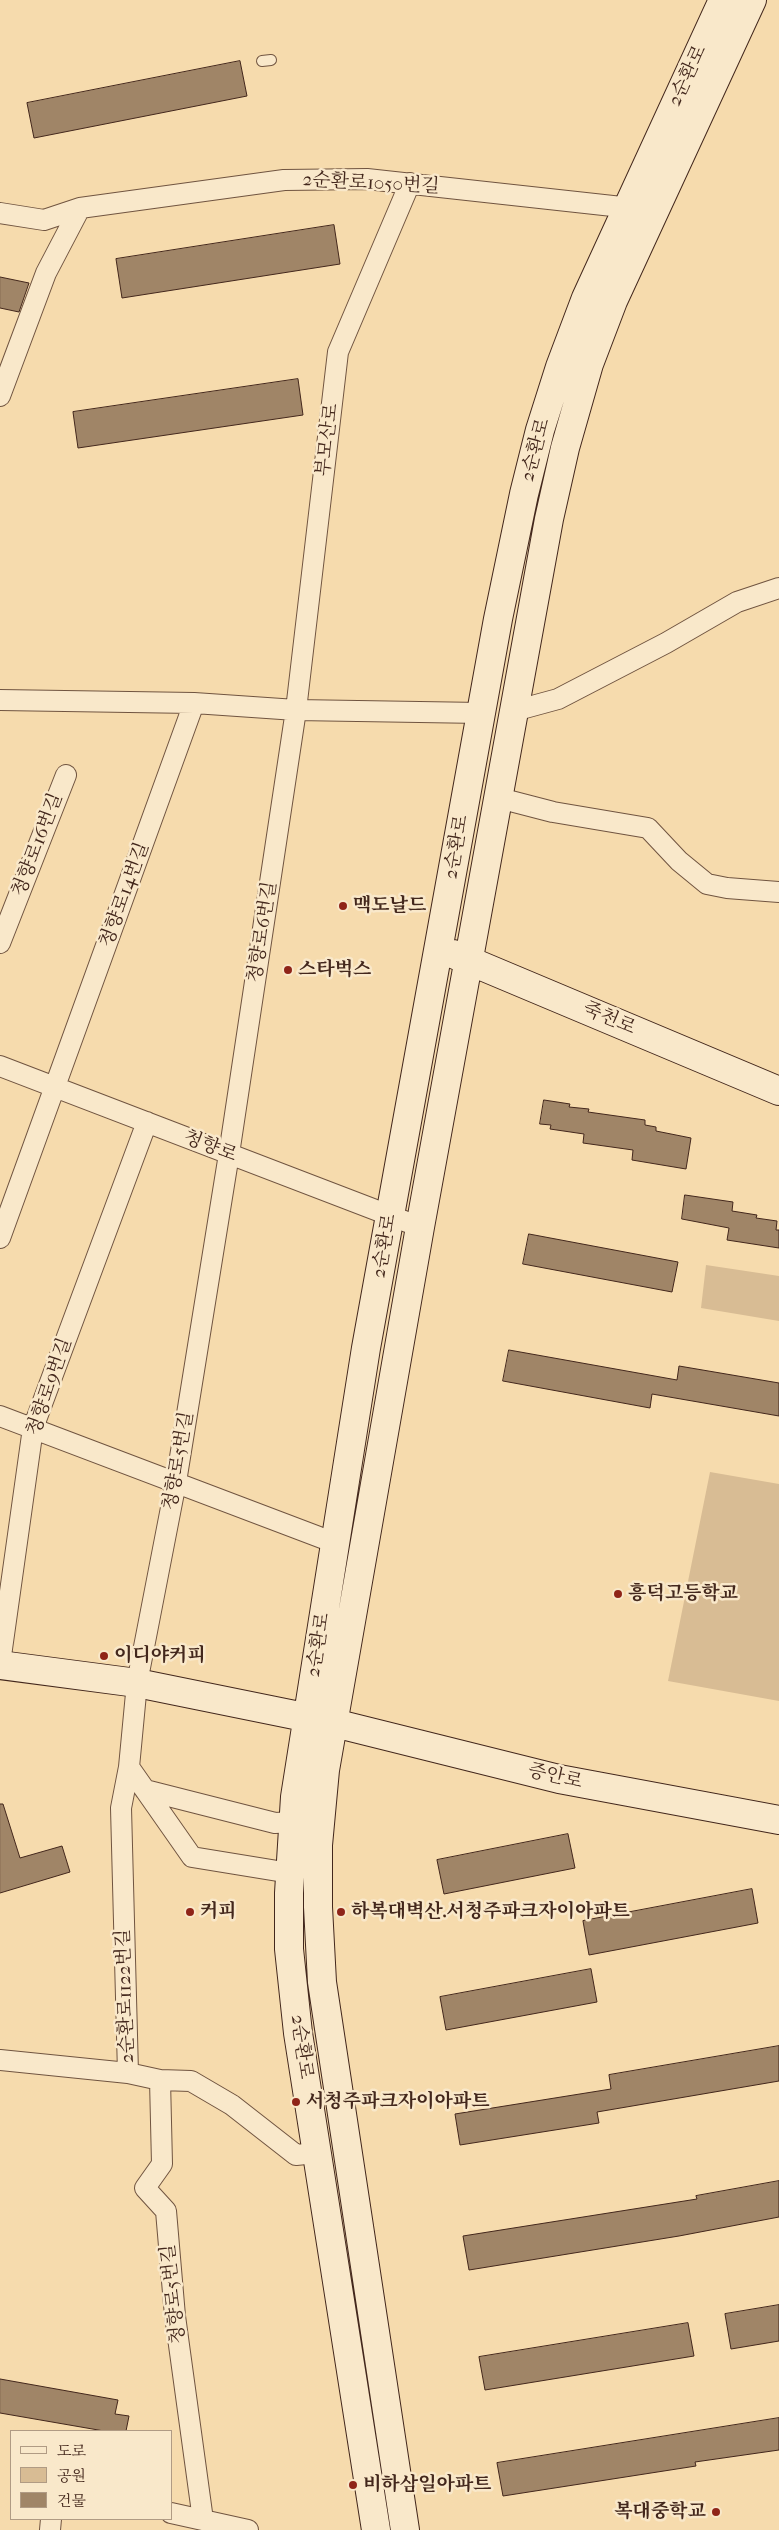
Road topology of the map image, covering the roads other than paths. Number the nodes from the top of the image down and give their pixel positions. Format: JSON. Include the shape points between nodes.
{"nodes":[{"id":1,"x":723,"y":0,"type":"edge"},
{"id":2,"x":752,"y":0,"type":"edge"},
{"id":3,"x":410,"y":183,"type":"junction"},
{"id":4,"x":628,"y":207,"type":"junction"},
{"id":5,"x":80,"y":208,"type":"junction"},
{"id":6,"x":655,"y":210,"type":"junction"},
{"id":7,"x":0,"y":213,"type":"edge"},
{"id":8,"x":0,"y":396,"type":"edge"},
{"id":9,"x":779,"y":588,"type":"edge"},
{"id":10,"x":0,"y":700,"type":"edge"},
{"id":11,"x":194,"y":703,"type":"junction"},
{"id":12,"x":296,"y":710,"type":"junction"},
{"id":13,"x":514,"y":711,"type":"junction"},
{"id":14,"x":481,"y":713,"type":"junction"},
{"id":15,"x":66,"y":775,"type":"dead end"},
{"id":16,"x":499,"y":798,"type":"junction"},
{"id":17,"x":779,"y":892,"type":"edge"},
{"id":18,"x":0,"y":943,"type":"edge"},
{"id":19,"x":439,"y":948,"type":"junction"},
{"id":20,"x":468,"y":960,"type":"junction"},
{"id":21,"x":0,"y":1066,"type":"edge"},
{"id":22,"x":55,"y":1087,"type":"junction"},
{"id":23,"x":779,"y":1091,"type":"edge"},
{"id":24,"x":147,"y":1122,"type":"junction"},
{"id":25,"x":229,"y":1154,"type":"junction"},
{"id":26,"x":390,"y":1216,"type":"junction"},
{"id":27,"x":420,"y":1227,"type":"junction"},
{"id":28,"x":0,"y":1238,"type":"edge"},
{"id":29,"x":0,"y":1416,"type":"edge"},
{"id":30,"x":33,"y":1428,"type":"junction"},
{"id":31,"x":176,"y":1482,"type":"junction"},
{"id":32,"x":335,"y":1543,"type":"junction"},
{"id":33,"x":0,"y":1664,"type":"edge"},
{"id":34,"x":137,"y":1683,"type":"junction"},
{"id":35,"x":320,"y":1720,"type":"junction"},
{"id":36,"x":129,"y":1767,"type":"junction"},
{"id":37,"x":145,"y":1790,"type":"junction"},
{"id":38,"x":779,"y":1820,"type":"edge"},
{"id":39,"x":293,"y":1822,"type":"junction"},
{"id":40,"x":290,"y":1873,"type":"junction"},
{"id":41,"x":0,"y":2060,"type":"edge"},
{"id":42,"x":128,"y":2073,"type":"junction"},
{"id":43,"x":160,"y":2080,"type":"junction"},
{"id":44,"x":316,"y":2153,"type":"junction"},
{"id":45,"x":172,"y":2513,"type":"edge"},
{"id":46,"x":203,"y":2520,"type":"junction"},
{"id":47,"x":248,"y":2530,"type":"edge"},
{"id":48,"x":376,"y":2530,"type":"edge"},
{"id":49,"x":405,"y":2530,"type":"edge"}],
"edges":[{"from":1,"to":4,"type":"main road","name":"2순환로"},
{"from":2,"to":6,"type":"main road","name":"2순환로"},
{"from":3,"to":4,"type":"street","name":"2순환로1050번길"},
{"from":3,"to":5,"type":"street","name":"2순환로1050번길","via":[[284,180]]},
{"from":3,"to":12,"type":"street","name":"부모산로","via":[[338,352]]},
{"from":4,"to":6,"type":"street","name":"2순환로1050번길"},
{"from":4,"to":14,"type":"main road","name":"2순환로","via":[[586,298],[540,430],[522,504]]},
{"from":5,"to":7,"type":"street","name":"2순환로1050번길","via":[[44,220]]},
{"from":5,"to":8,"type":"street","via":[[46,273]]},
{"from":6,"to":13,"type":"main road","name":"2순환로","via":[[589,364],[565,448]]},
{"from":9,"to":13,"type":"street","via":[[737,602],[666,644],[558,699]]},
{"from":10,"to":11,"type":"street"},
{"from":11,"to":12,"type":"street"},
{"from":11,"to":22,"type":"street","name":"청향로14번길"},
{"from":12,"to":14,"type":"street"},
{"from":12,"to":25,"type":"street","name":"청향로6번길"},
{"from":13,"to":16,"type":"main road","name":"2순환로"},
{"from":14,"to":19,"type":"main road","name":"2순환로"},
{"from":15,"to":18,"type":"street","name":"청향로16번길"},
{"from":16,"to":17,"type":"street","via":[[553,812],[648,828],[679,861],[707,884]]},
{"from":16,"to":20,"type":"main road","name":"2순환로"},
{"from":19,"to":20,"type":"main road","name":"죽천로"},
{"from":19,"to":26,"type":"main road","name":"2순환로"},
{"from":20,"to":23,"type":"main road","name":"죽천로"},
{"from":20,"to":27,"type":"main road","name":"2순환로"},
{"from":21,"to":22,"type":"street","name":"청향로"},
{"from":22,"to":24,"type":"street","name":"청향로"},
{"from":22,"to":28,"type":"street","name":"청향로14번길"},
{"from":24,"to":25,"type":"street","name":"청향로"},
{"from":24,"to":30,"type":"street","name":"청향로9번길"},
{"from":25,"to":26,"type":"street","name":"청향로"},
{"from":25,"to":31,"type":"street","name":"청향로5번길"},
{"from":26,"to":27,"type":"street","name":"청향로"},
{"from":26,"to":32,"type":"main road","name":"2순환로"},
{"from":27,"to":35,"type":"main road","name":"2순환로"},
{"from":29,"to":30,"type":"street"},
{"from":30,"to":31,"type":"street"},
{"from":30,"to":33,"type":"street","name":"청향로9번길"},
{"from":31,"to":32,"type":"street"},
{"from":31,"to":34,"type":"street","name":"청향로5번길"},
{"from":32,"to":35,"type":"main road","name":"2순환로"},
{"from":33,"to":34,"type":"main road","name":"증안로"},
{"from":34,"to":35,"type":"main road","name":"증안로"},
{"from":34,"to":36,"type":"street","name":"청향로5번길"},
{"from":35,"to":38,"type":"main road","name":"증안로","via":[[559,1779]]},
{"from":35,"to":39,"type":"main road","name":"2순환로"},
{"from":35,"to":49,"type":"main road","name":"2순환로","via":[[325,1770],[318,1845],[322,1982]]},
{"from":36,"to":37,"type":"street"},
{"from":36,"to":42,"type":"street","name":"2순환로1122번길","via":[[121,1808]]},
{"from":37,"to":39,"type":"street","via":[[275,1823]]},
{"from":37,"to":40,"type":"street","via":[[192,1858]]},
{"from":39,"to":40,"type":"main road","name":"2순환로"},
{"from":40,"to":44,"type":"main road","name":"2순환로","via":[[289,1949]]},
{"from":41,"to":42,"type":"street"},
{"from":42,"to":43,"type":"street","name":"2순환로1122번길"},
{"from":43,"to":44,"type":"street","name":"2순환로1122번길","via":[[191,2081],[232,2106],[296,2155]]},
{"from":43,"to":46,"type":"street","name":"청향로5번길","via":[[162,2164],[145,2188],[166,2211],[175,2316]]},
{"from":44,"to":48,"type":"main road","name":"2순환로"},
{"from":45,"to":46,"type":"street"},
{"from":46,"to":47,"type":"street"}]}
